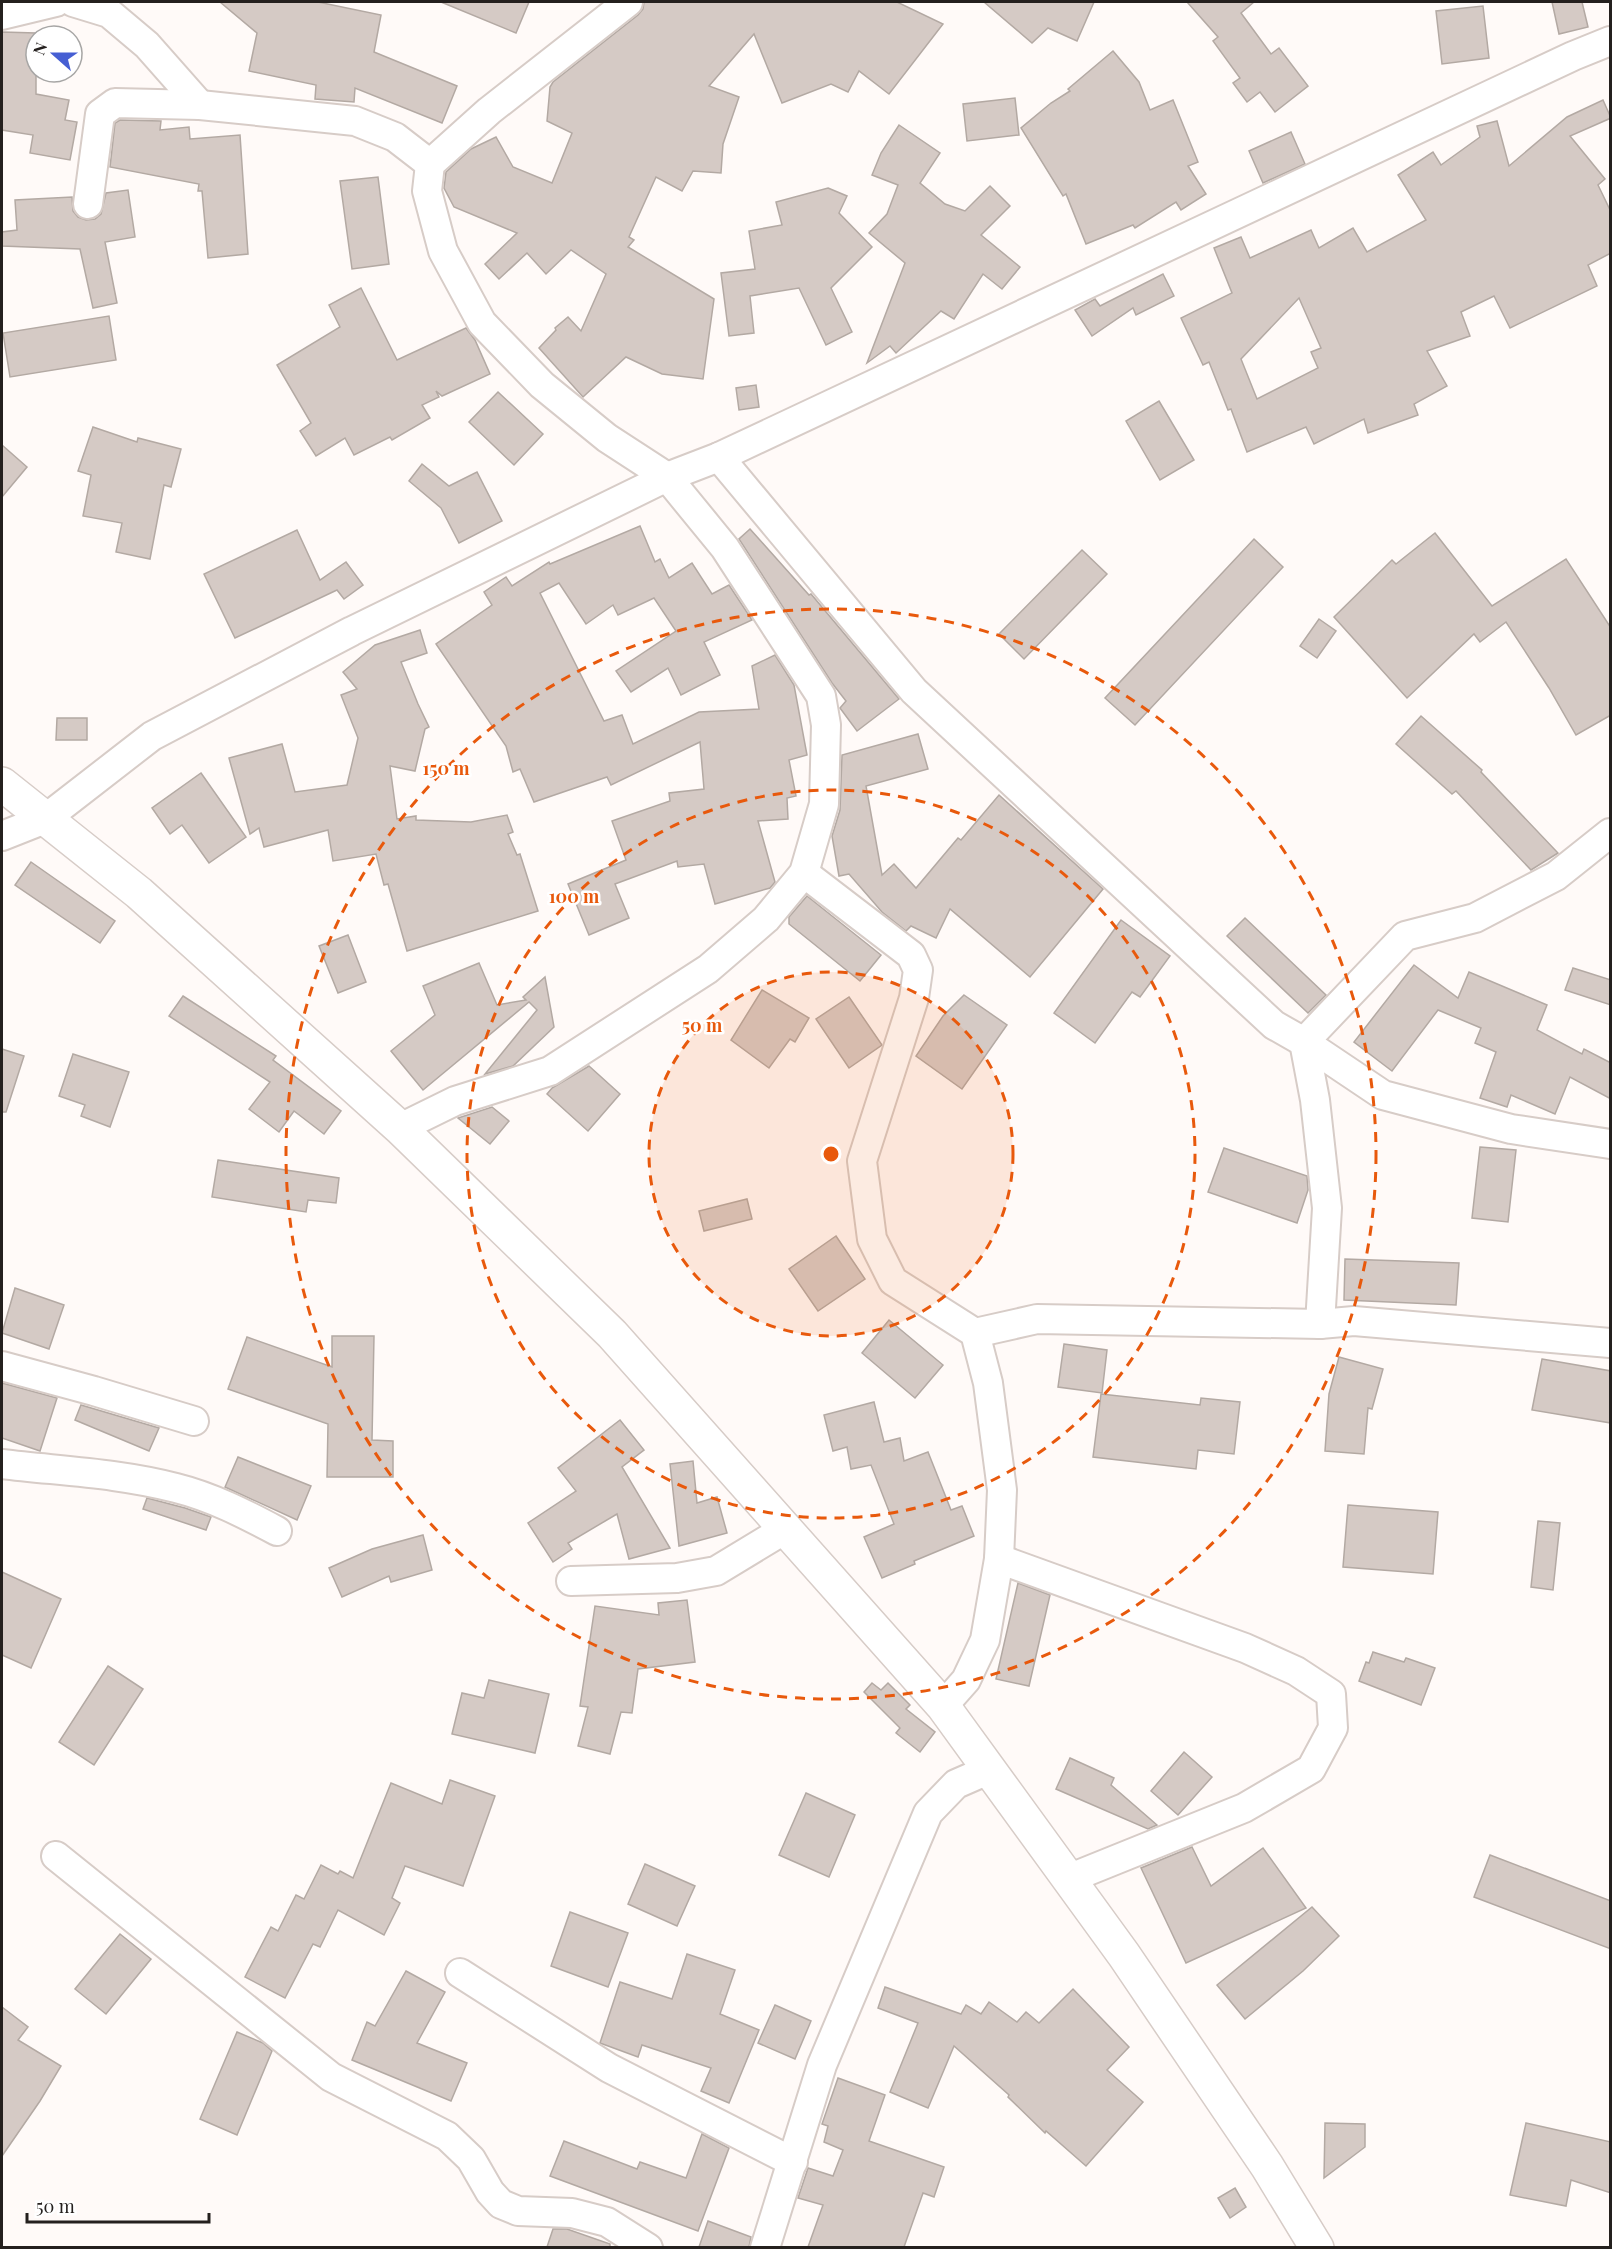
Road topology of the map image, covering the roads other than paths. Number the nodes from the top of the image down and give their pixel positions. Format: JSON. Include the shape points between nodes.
{"nodes":[{"id":1,"x":56,"y":2,"type":"edge"},
{"id":2,"x":73,"y":2,"type":"edge"},
{"id":3,"x":628,"y":2,"type":"edge"},
{"id":4,"x":2,"y":15,"type":"edge"},
{"id":5,"x":1611,"y":41,"type":"edge"},
{"id":6,"x":200,"y":105,"type":"junction"},
{"id":7,"x":430,"y":164,"type":"junction"},
{"id":8,"x":88,"y":204,"type":"dead end"},
{"id":9,"x":719,"y":457,"type":"junction"},
{"id":10,"x":667,"y":477,"type":"junction"},
{"id":11,"x":2,"y":784,"type":"edge"},
{"id":12,"x":45,"y":819,"type":"junction"},
{"id":13,"x":1611,"y":833,"type":"edge"},
{"id":14,"x":2,"y":836,"type":"edge"},
{"id":15,"x":804,"y":873,"type":"junction"},
{"id":16,"x":1304,"y":1042,"type":"junction"},
{"id":17,"x":400,"y":1128,"type":"junction"},
{"id":18,"x":1611,"y":1144,"type":"edge"},
{"id":19,"x":1320,"y":1324,"type":"junction"},
{"id":20,"x":975,"y":1333,"type":"junction"},
{"id":21,"x":1611,"y":1343,"type":"edge"},
{"id":22,"x":2,"y":1366,"type":"edge"},
{"id":23,"x":194,"y":1421,"type":"dead end"},
{"id":24,"x":2,"y":1464,"type":"edge"},
{"id":25,"x":787,"y":1528,"type":"junction"},
{"id":26,"x":278,"y":1531,"type":"dead end"},
{"id":27,"x":999,"y":1559,"type":"junction"},
{"id":28,"x":571,"y":1581,"type":"dead end"},
{"id":29,"x":943,"y":1706,"type":"junction"},
{"id":30,"x":988,"y":1770,"type":"junction"},
{"id":31,"x":56,"y":1856,"type":"dead end"},
{"id":32,"x":1068,"y":1880,"type":"junction"},
{"id":33,"x":460,"y":1973,"type":"dead end"},
{"id":34,"x":792,"y":2162,"type":"junction"},
{"id":35,"x":648,"y":2247,"type":"edge"},
{"id":36,"x":765,"y":2247,"type":"edge"},
{"id":37,"x":1317,"y":2247,"type":"edge"}],
"edges":[{"from":1,"to":4,"type":"street"},
{"from":2,"to":6,"type":"street","via":[[109,13],[147,45]]},
{"from":3,"to":7,"type":"street","via":[[489,111]]},
{"from":5,"to":9,"type":"street"},
{"from":6,"to":7,"type":"street","via":[[355,121],[394,137]]},
{"from":6,"to":8,"type":"street","via":[[115,103],[100,114]]},
{"from":7,"to":10,"type":"street","via":[[427,191],[444,251],[482,323],[542,385],[607,438]]},
{"from":9,"to":10,"type":"street"},
{"from":9,"to":16,"type":"street","via":[[914,691],[1215,972],[1274,1025]]},
{"from":10,"to":12,"type":"street","via":[[352,631],[152,736]]},
{"from":10,"to":15,"type":"street","via":[[725,548],[821,696],[826,725],[824,804]]},
{"from":11,"to":12,"type":"main road"},
{"from":12,"to":14,"type":"street"},
{"from":12,"to":17,"type":"main road","via":[[139,893]]},
{"from":13,"to":16,"type":"street","via":[[1557,876],[1474,918],[1405,936]]},
{"from":15,"to":17,"type":"street","via":[[766,919],[708,969],[550,1071],[455,1101]]},
{"from":15,"to":20,"type":"street","via":[[911,955],[918,970],[914,998],[862,1161],[872,1239],[893,1281]]},
{"from":16,"to":18,"type":"street","via":[[1383,1095],[1511,1129]]},
{"from":16,"to":19,"type":"street","via":[[1327,1208]]},
{"from":17,"to":25,"type":"main road","via":[[612,1334]]},
{"from":19,"to":20,"type":"street","via":[[1037,1319]]},
{"from":19,"to":21,"type":"street","via":[[1354,1321]]},
{"from":20,"to":27,"type":"street","via":[[988,1383],[1002,1490]]},
{"from":22,"to":23,"type":"street"},
{"from":24,"to":26,"type":"street","via":[[176,1488],[227,1505]]},
{"from":25,"to":28,"type":"street","via":[[716,1571],[677,1578]]},
{"from":25,"to":29,"type":"main road"},
{"from":27,"to":29,"type":"street","via":[[985,1640],[966,1680]]},
{"from":27,"to":32,"type":"street","via":[[1245,1648],[1296,1671],[1331,1694],[1333,1728],[1311,1769],[1244,1808]]},
{"from":29,"to":30,"type":"main road"},
{"from":30,"to":32,"type":"main road"},
{"from":30,"to":34,"type":"street","via":[[956,1784],[928,1813],[822,2065]]},
{"from":31,"to":35,"type":"street","via":[[331,2078],[447,2136],[471,2160],[501,2204],[518,2211],[572,2213],[607,2222]]},
{"from":32,"to":37,"type":"main road","via":[[1124,1955]]},
{"from":33,"to":34,"type":"street","via":[[609,2068]]},
{"from":34,"to":36,"type":"street"}]}
